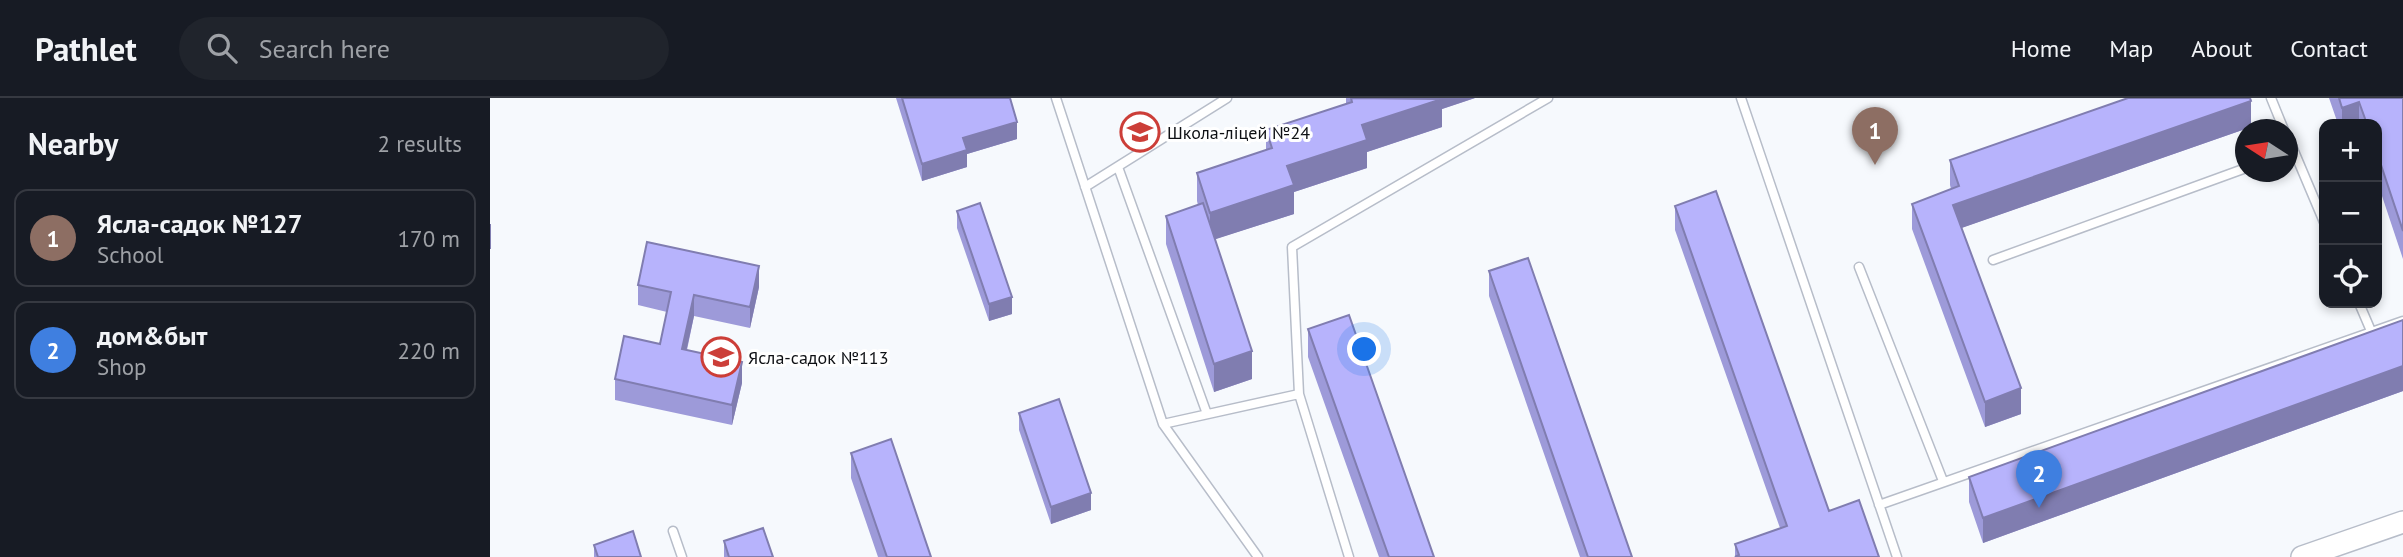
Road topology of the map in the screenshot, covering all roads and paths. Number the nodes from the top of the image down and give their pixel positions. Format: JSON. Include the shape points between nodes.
{"nodes":[{"id":1,"x":1056,"y":98,"type":"edge"},
{"id":2,"x":1227,"y":98,"type":"edge"},
{"id":3,"x":1548,"y":98,"type":"edge"},
{"id":4,"x":1741,"y":98,"type":"edge"},
{"id":5,"x":2270,"y":98,"type":"edge"},
{"id":6,"x":2279,"y":119,"type":"edge"},
{"id":7,"x":1118,"y":167,"type":"junction"},
{"id":8,"x":2298,"y":168,"type":"edge"},
{"id":9,"x":2235,"y":172,"type":"edge"},
{"id":10,"x":1085,"y":187,"type":"junction"},
{"id":11,"x":2319,"y":212,"type":"edge"},
{"id":12,"x":1993,"y":260,"type":"dead end"},
{"id":13,"x":1859,"y":267,"type":"dead end"},
{"id":14,"x":2361,"y":308,"type":"edge"},
{"id":15,"x":2403,"y":321,"type":"edge"},
{"id":16,"x":2371,"y":331,"type":"junction"},
{"id":17,"x":1299,"y":394,"type":"junction"},
{"id":18,"x":1206,"y":414,"type":"junction"},
{"id":19,"x":1163,"y":424,"type":"junction"},
{"id":20,"x":1943,"y":481,"type":"junction"},
{"id":21,"x":1879,"y":505,"type":"junction"},
{"id":22,"x":2403,"y":522,"type":"edge"},
{"id":23,"x":673,"y":531,"type":"dead end"},
{"id":24,"x":2333,"y":552,"type":"edge"},
{"id":25,"x":682,"y":557,"type":"edge"},
{"id":26,"x":1258,"y":557,"type":"edge"},
{"id":27,"x":1349,"y":557,"type":"edge"},
{"id":28,"x":1897,"y":557,"type":"edge"},
{"id":29,"x":2302,"y":557,"type":"edge"}],
"edges":[{"from":1,"to":10,"type":"lane"},
{"from":2,"to":7,"type":"lane"},
{"from":3,"to":17,"type":"lane","via":[[1292,247]]},
{"from":4,"to":21,"type":"lane"},
{"from":5,"to":6,"type":"lane"},
{"from":7,"to":10,"type":"lane"},
{"from":7,"to":18,"type":"lane"},
{"from":8,"to":11,"type":"lane"},
{"from":9,"to":12,"type":"lane"},
{"from":10,"to":19,"type":"lane"},
{"from":13,"to":20,"type":"lane"},
{"from":14,"to":16,"type":"lane"},
{"from":15,"to":16,"type":"lane"},
{"from":16,"to":20,"type":"lane"},
{"from":17,"to":18,"type":"lane"},
{"from":17,"to":27,"type":"lane"},
{"from":18,"to":19,"type":"lane"},
{"from":19,"to":26,"type":"lane"},
{"from":20,"to":21,"type":"lane"},
{"from":21,"to":28,"type":"lane"},
{"from":22,"to":24,"type":"street"},
{"from":23,"to":25,"type":"lane"},
{"from":24,"to":29,"type":"street"}]}
